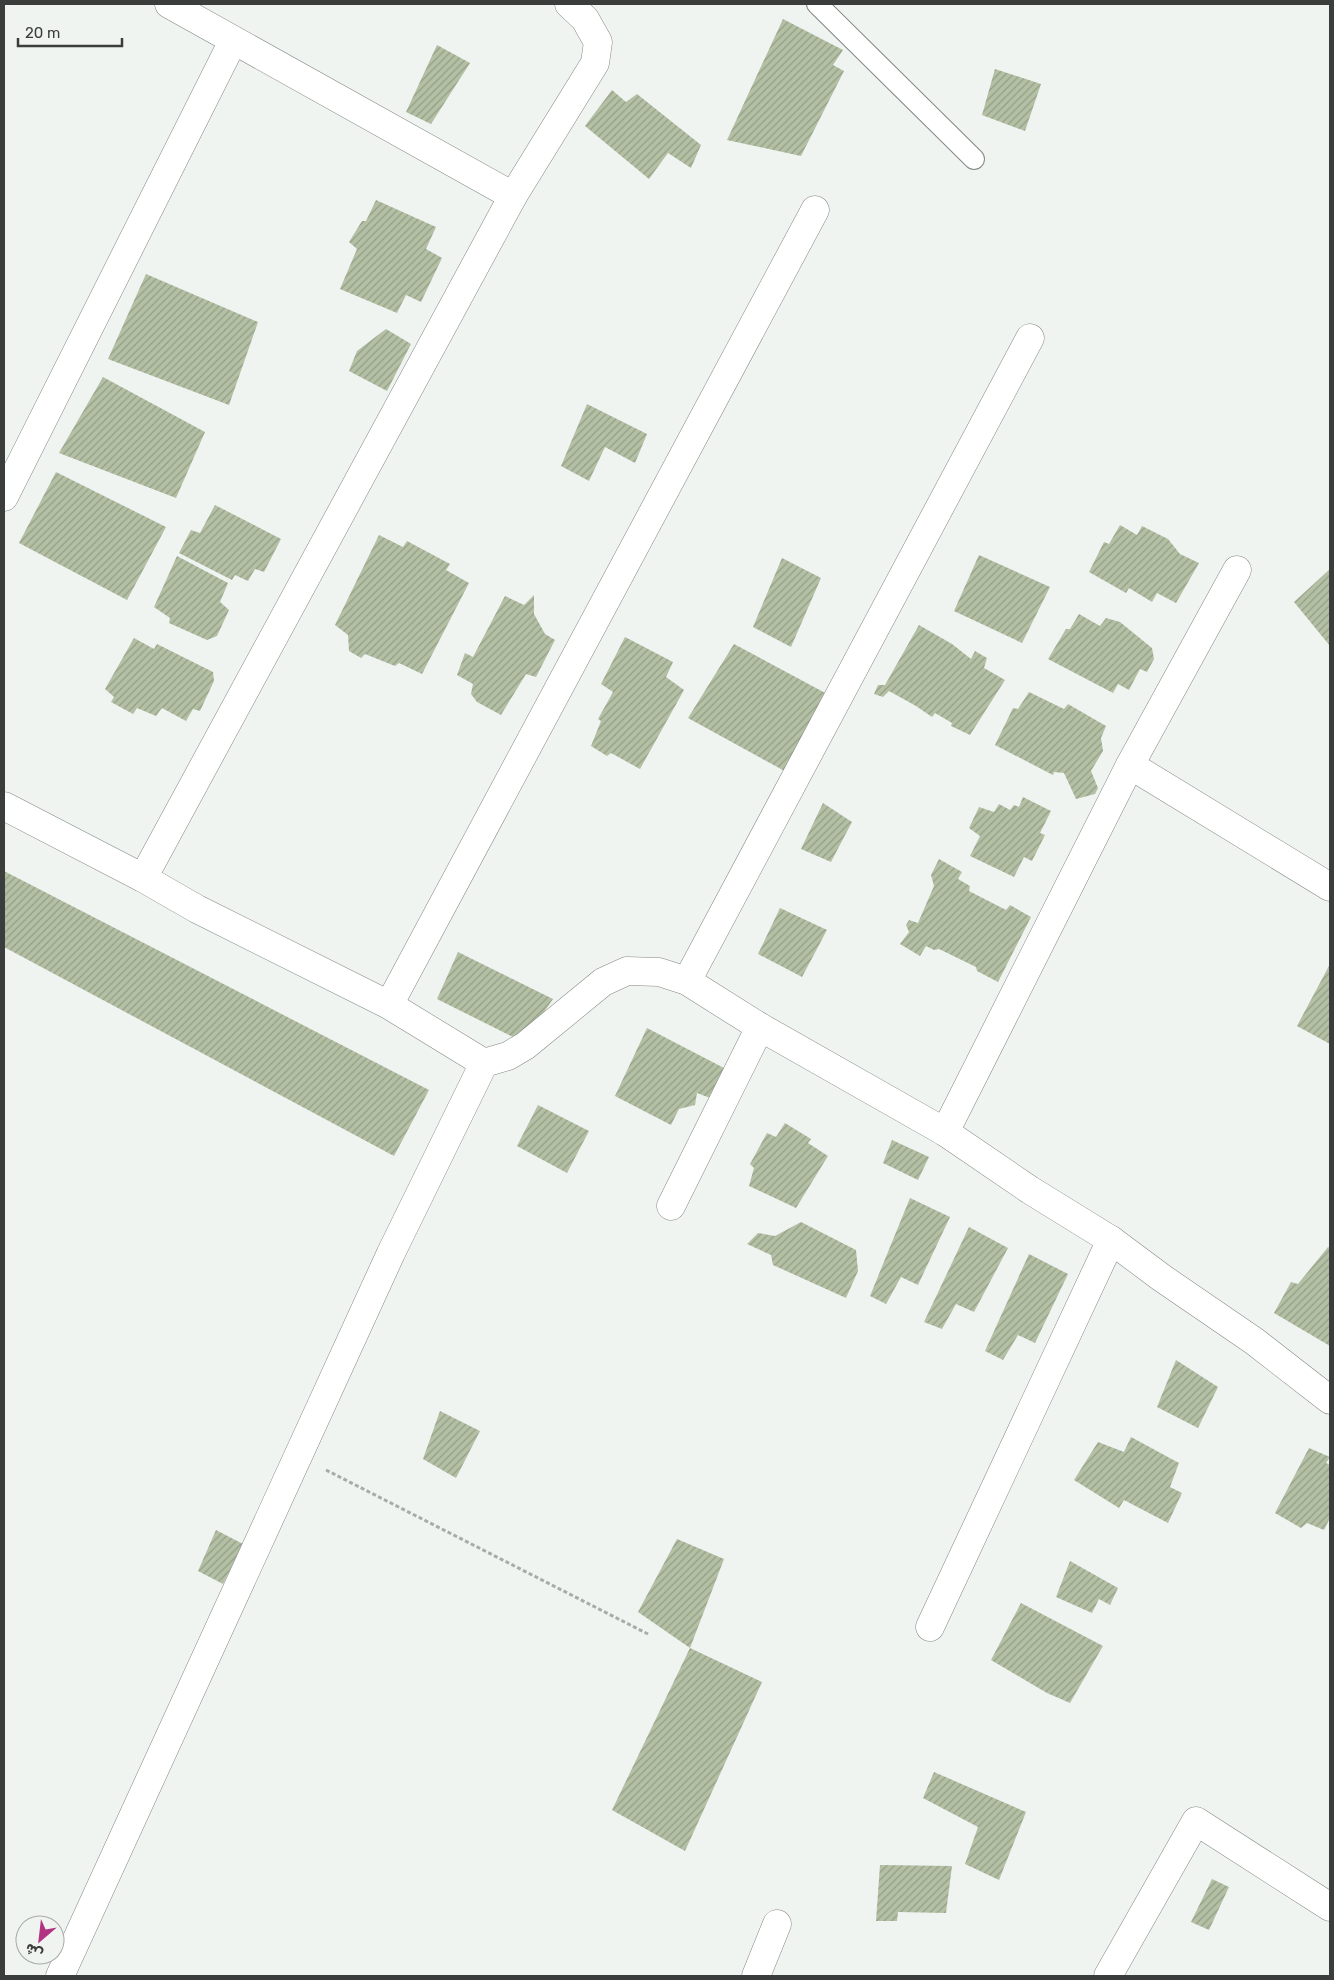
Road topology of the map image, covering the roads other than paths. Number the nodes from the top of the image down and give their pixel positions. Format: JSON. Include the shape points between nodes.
{"nodes":[{"id":1,"x":169,"y":4,"type":"edge"},
{"id":2,"x":570,"y":4,"type":"edge"},
{"id":3,"x":817,"y":4,"type":"edge"},
{"id":4,"x":234,"y":41,"type":"junction"},
{"id":5,"x":974,"y":159,"type":"dead end"},
{"id":6,"x":513,"y":196,"type":"junction"},
{"id":7,"x":815,"y":210,"type":"dead end"},
{"id":8,"x":1030,"y":338,"type":"dead end"},
{"id":9,"x":4,"y":498,"type":"edge"},
{"id":10,"x":1237,"y":570,"type":"dead end"},
{"id":11,"x":1130,"y":765,"type":"junction"},
{"id":12,"x":4,"y":806,"type":"edge"},
{"id":13,"x":143,"y":878,"type":"junction"},
{"id":14,"x":1330,"y":887,"type":"edge"},
{"id":15,"x":687,"y":981,"type":"junction"},
{"id":16,"x":389,"y":1005,"type":"junction"},
{"id":17,"x":760,"y":1027,"type":"junction"},
{"id":18,"x":484,"y":1063,"type":"junction"},
{"id":19,"x":945,"y":1132,"type":"junction"},
{"id":20,"x":671,"y":1206,"type":"dead end"},
{"id":21,"x":1111,"y":1240,"type":"junction"},
{"id":22,"x":1330,"y":1400,"type":"edge"},
{"id":23,"x":930,"y":1627,"type":"dead end"},
{"id":24,"x":1330,"y":1907,"type":"edge"},
{"id":25,"x":777,"y":1924,"type":"dead end"},
{"id":26,"x":60,"y":1976,"type":"edge"},
{"id":27,"x":756,"y":1976,"type":"edge"},
{"id":28,"x":1108,"y":1976,"type":"edge"}],
"edges":[{"from":1,"to":4,"type":"street"},
{"from":2,"to":6,"type":"street","via":[[586,19],[598,42],[595,63]]},
{"from":3,"to":5,"type":"lane"},
{"from":4,"to":6,"type":"street"},
{"from":4,"to":9,"type":"street"},
{"from":6,"to":13,"type":"street"},
{"from":7,"to":16,"type":"street"},
{"from":8,"to":15,"type":"street"},
{"from":10,"to":11,"type":"street"},
{"from":11,"to":14,"type":"street"},
{"from":11,"to":19,"type":"street"},
{"from":12,"to":13,"type":"street"},
{"from":13,"to":16,"type":"street","via":[[197,909]]},
{"from":15,"to":17,"type":"street"},
{"from":15,"to":18,"type":"street","via":[[659,972],[627,971],[603,982],[525,1046],[508,1056]]},
{"from":16,"to":18,"type":"street"},
{"from":17,"to":19,"type":"street"},
{"from":17,"to":20,"type":"street"},
{"from":18,"to":26,"type":"street","via":[[412,1207]]},
{"from":19,"to":21,"type":"street"},
{"from":21,"to":22,"type":"street","via":[[1254,1341]]},
{"from":21,"to":23,"type":"street"},
{"from":24,"to":28,"type":"street","via":[[1196,1821]]},
{"from":25,"to":27,"type":"street"}]}
